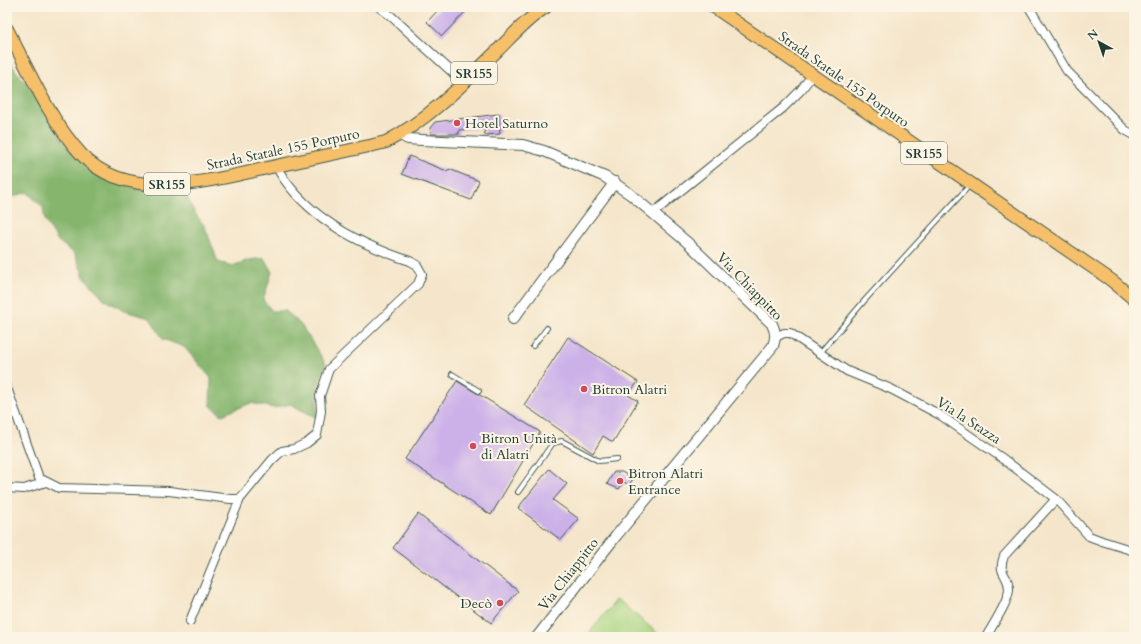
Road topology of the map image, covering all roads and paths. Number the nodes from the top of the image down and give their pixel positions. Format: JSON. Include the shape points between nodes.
{"nodes":[{"id":1,"x":379,"y":7,"type":"edge"},
{"id":2,"x":546,"y":7,"type":"edge"},
{"id":3,"x":714,"y":7,"type":"edge"},
{"id":4,"x":1029,"y":7,"type":"edge"},
{"id":5,"x":7,"y":29,"type":"edge"},
{"id":6,"x":813,"y":74,"type":"junction"},
{"id":7,"x":464,"y":83,"type":"junction"},
{"id":8,"x":400,"y":135,"type":"junction"},
{"id":9,"x":1134,"y":135,"type":"edge"},
{"id":10,"x":276,"y":166,"type":"junction"},
{"id":11,"x":615,"y":182,"type":"junction"},
{"id":12,"x":971,"y":185,"type":"junction"},
{"id":13,"x":653,"y":213,"type":"junction"},
{"id":14,"x":1134,"y":299,"type":"edge"},
{"id":15,"x":512,"y":319,"type":"dead end"},
{"id":16,"x":547,"y":328,"type":"dead end"},
{"id":17,"x":776,"y":337,"type":"junction"},
{"id":18,"x":533,"y":346,"type":"dead end"},
{"id":19,"x":819,"y":354,"type":"junction"},
{"id":20,"x":452,"y":374,"type":"dead end"},
{"id":21,"x":7,"y":388,"type":"edge"},
{"id":22,"x":479,"y":391,"type":"dead end"},
{"id":23,"x":617,"y":459,"type":"dead end"},
{"id":24,"x":46,"y":482,"type":"junction"},
{"id":25,"x":7,"y":488,"type":"edge"},
{"id":26,"x":518,"y":492,"type":"dead end"},
{"id":27,"x":240,"y":499,"type":"junction"},
{"id":28,"x":1056,"y":499,"type":"junction"},
{"id":29,"x":1134,"y":551,"type":"edge"},
{"id":30,"x":190,"y":621,"type":"dead end"},
{"id":31,"x":537,"y":637,"type":"edge"},
{"id":32,"x":986,"y":637,"type":"edge"}],
"edges":[{"from":1,"to":7,"type":"street"},
{"from":2,"to":7,"type":"main road","name":"Strada Statale 155 Porpuro","number":"SR155","via":[[518,30]]},
{"from":3,"to":6,"type":"main road","name":"Strada Statale 155 Porpuro","number":"SR155"},
{"from":4,"to":9,"type":"street","via":[[1067,71],[1125,130]]},
{"from":5,"to":10,"type":"main road","name":"Strada Statale 155 Porpuro","number":"SR155","via":[[60,127],[82,154],[101,170],[143,183],[173,185]]},
{"from":6,"to":12,"type":"main road","name":"Strada Statale 155 Porpuro","number":"SR155"},
{"from":6,"to":13,"type":"street","via":[[783,108]]},
{"from":7,"to":8,"type":"main road","name":"Strada Statale 155 Porpuro","number":"SR155"},
{"from":8,"to":10,"type":"main road","name":"Strada Statale 155 Porpuro","number":"SR155","via":[[386,142]]},
{"from":8,"to":11,"type":"street","name":"Via Chiappitto","via":[[408,139],[523,146],[570,161]]},
{"from":10,"to":27,"type":"street","via":[[285,183],[316,212],[363,243],[410,261],[422,274],[418,284],[329,369],[320,396],[322,410],[317,435],[294,449],[282,451]]},
{"from":11,"to":13,"type":"street","name":"Via Chiappitto"},
{"from":11,"to":15,"type":"street"},
{"from":12,"to":14,"type":"main road","name":"Strada Statale 155 Porpuro","number":"SR155","via":[[1111,280]]},
{"from":12,"to":19,"type":"lane","via":[[870,294]]},
{"from":13,"to":17,"type":"street","name":"Via Chiappitto","via":[[772,324]]},
{"from":16,"to":18,"type":"lane"},
{"from":17,"to":19,"type":"street","name":"Via la Stazza","via":[[784,333],[790,334]]},
{"from":17,"to":31,"type":"street","name":"Via Chiappitto","via":[[773,346],[616,536]]},
{"from":19,"to":28,"type":"street","name":"Via la Stazza","via":[[847,371],[891,388],[940,415]]},
{"from":20,"to":22,"type":"lane"},
{"from":21,"to":24,"type":"street","via":[[39,478]]},
{"from":23,"to":26,"type":"lane","via":[[599,461],[562,441],[553,443]]},
{"from":24,"to":25,"type":"street","via":[[24,489]]},
{"from":24,"to":27,"type":"street","via":[[59,488],[169,491]]},
{"from":27,"to":30,"type":"street"},
{"from":28,"to":29,"type":"street","name":"Via la Stazza","via":[[1090,536]]},
{"from":28,"to":32,"type":"street","via":[[1004,556],[1001,565],[1009,589],[1007,598]]}]}
